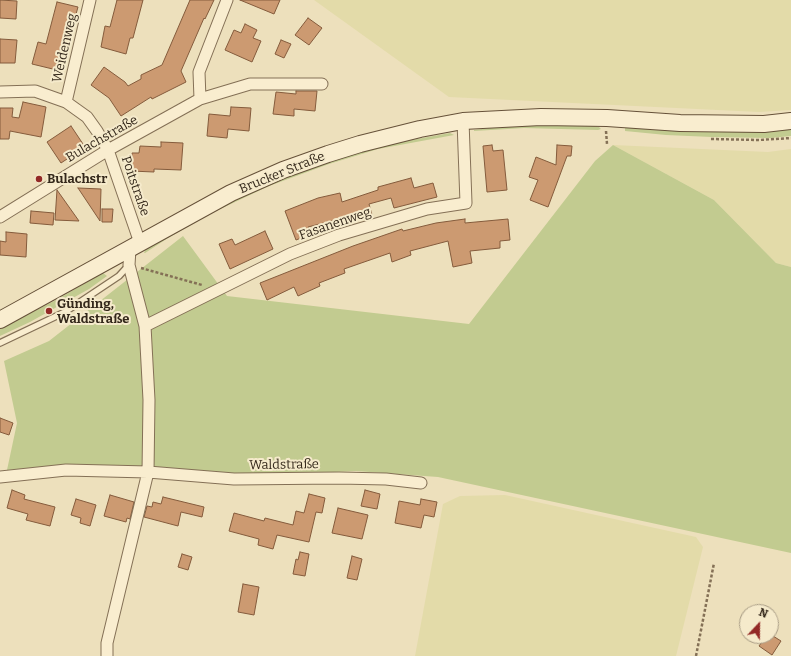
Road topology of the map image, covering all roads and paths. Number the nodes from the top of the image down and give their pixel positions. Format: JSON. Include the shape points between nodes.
{"nodes":[{"id":1,"x":90,"y":0,"type":"edge"},
{"id":2,"x":227,"y":0,"type":"edge"},
{"id":3,"x":322,"y":84,"type":"dead end"},
{"id":4,"x":0,"y":92,"type":"edge"},
{"id":5,"x":200,"y":99,"type":"junction"},
{"id":6,"x":66,"y":102,"type":"junction"},
{"id":7,"x":463,"y":121,"type":"junction"},
{"id":8,"x":791,"y":121,"type":"edge"},
{"id":9,"x":600,"y":132,"type":"dead end"},
{"id":10,"x":606,"y":132,"type":"dead end"},
{"id":11,"x":791,"y":138,"type":"edge"},
{"id":12,"x":707,"y":139,"type":"dead end"},
{"id":13,"x":108,"y":150,"type":"junction"},
{"id":14,"x":0,"y":217,"type":"edge"},
{"id":15,"x":135,"y":246,"type":"junction"},
{"id":16,"x":129,"y":265,"type":"junction"},
{"id":17,"x":217,"y":289,"type":"junction"},
{"id":18,"x":0,"y":320,"type":"edge"},
{"id":19,"x":145,"y":326,"type":"junction"},
{"id":20,"x":0,"y":343,"type":"edge"},
{"id":21,"x":148,"y":472,"type":"junction"},
{"id":22,"x":0,"y":477,"type":"edge"},
{"id":23,"x":421,"y":483,"type":"dead end"},
{"id":24,"x":714,"y":563,"type":"dead end"},
{"id":25,"x":107,"y":656,"type":"edge"},
{"id":26,"x":696,"y":656,"type":"edge"}],
"edges":[{"from":1,"to":6,"type":"street","name":"Weidenweg"},
{"from":2,"to":5,"type":"street","via":[[199,72]]},
{"from":3,"to":5,"type":"street","name":"Bulachstraße","via":[[250,84]]},
{"from":4,"to":6,"type":"street","name":"Poitstraße","via":[[35,91]]},
{"from":5,"to":13,"type":"street","name":"Bulachstraße"},
{"from":6,"to":13,"type":"street","name":"Poitstraße","via":[[87,118]]},
{"from":7,"to":8,"type":"main road","name":"Brucker Straße","via":[[540,117],[680,123],[764,124]]},
{"from":7,"to":15,"type":"main road","name":"Brucker Straße","via":[[360,144],[283,170],[231,193]]},
{"from":7,"to":17,"type":"street","name":"Fasanenweg","via":[[466,203],[427,209],[340,235],[290,254]]},
{"from":9,"to":10,"type":"path"},
{"from":11,"to":12,"type":"path"},
{"from":13,"to":14,"type":"street","name":"Bulachstraße"},
{"from":13,"to":15,"type":"street","name":"Poitstraße"},
{"from":15,"to":16,"type":"street"},
{"from":15,"to":18,"type":"main road","name":"Brucker Straße"},
{"from":16,"to":17,"type":"path"},
{"from":16,"to":19,"type":"street"},
{"from":16,"to":20,"type":"lane","via":[[119,276],[65,312]]},
{"from":17,"to":19,"type":"street","name":"Fasanenweg"},
{"from":19,"to":21,"type":"street","via":[[149,400]]},
{"from":21,"to":22,"type":"street","name":"Waldstraße","via":[[66,470]]},
{"from":21,"to":23,"type":"street","name":"Waldstraße","via":[[234,479],[386,479]]},
{"from":21,"to":25,"type":"street"},
{"from":24,"to":26,"type":"path"}]}
